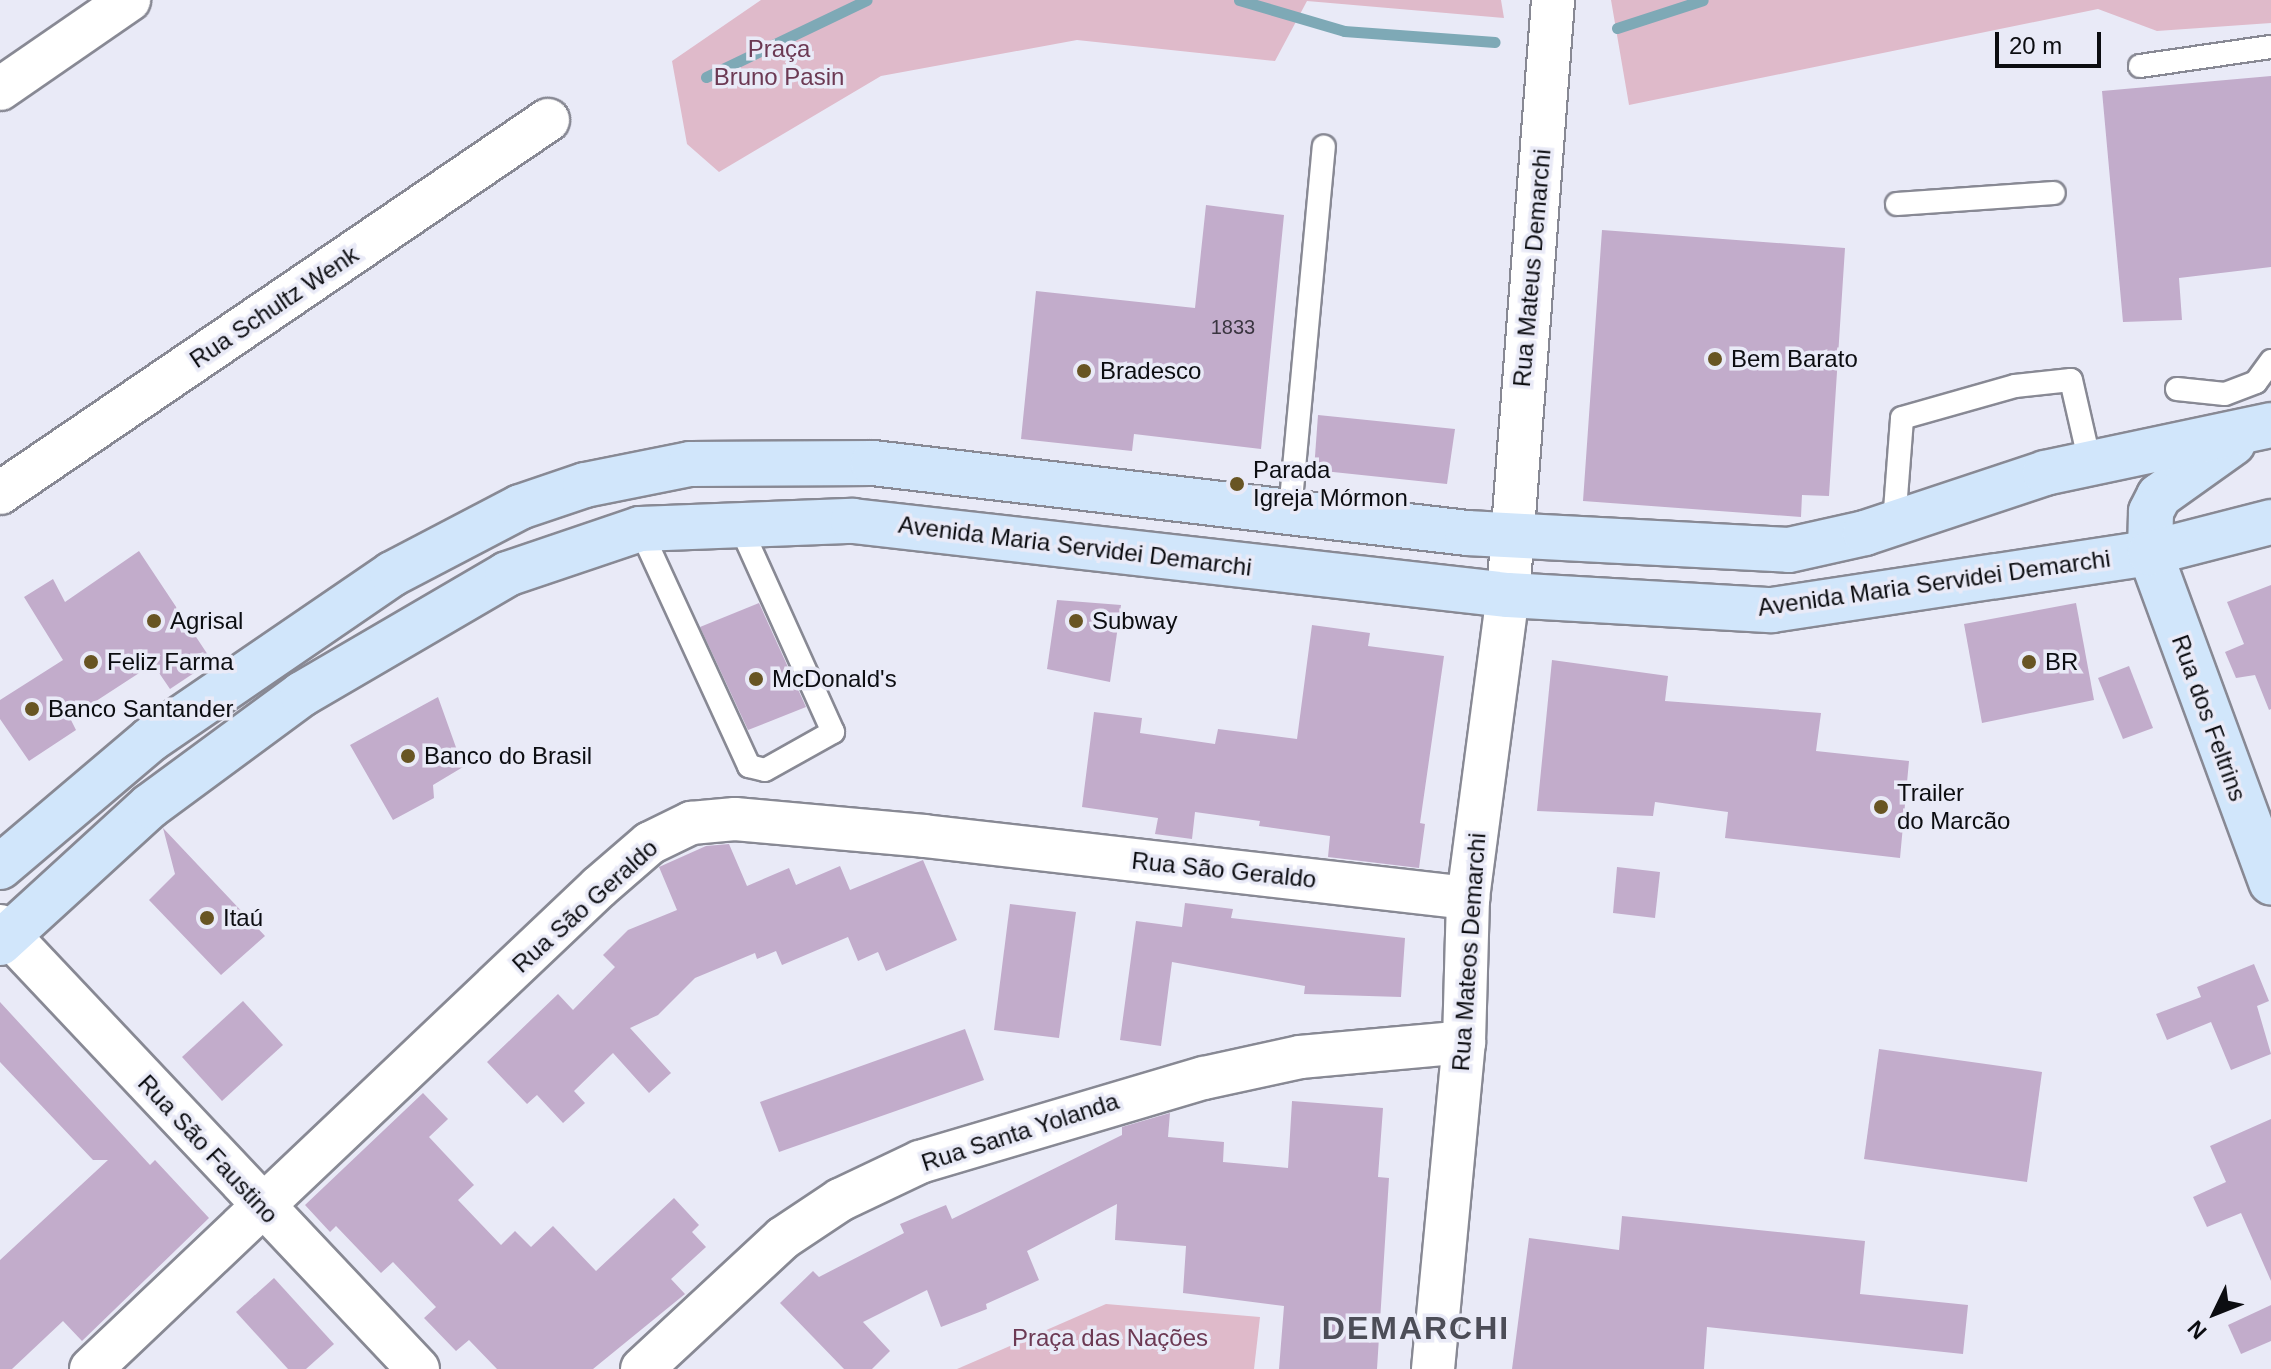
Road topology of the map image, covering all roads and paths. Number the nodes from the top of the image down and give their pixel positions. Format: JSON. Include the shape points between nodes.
{"nodes":[{"id":1,"x":129,"y":0,"type":"edge"},
{"id":2,"x":1553,"y":0,"type":"edge"},
{"id":3,"x":2271,"y":47,"type":"edge"},
{"id":4,"x":2140,"y":66,"type":"dead end"},
{"id":5,"x":0,"y":89,"type":"edge"},
{"id":6,"x":548,"y":120,"type":"dead end"},
{"id":7,"x":1324,"y":147,"type":"dead end"},
{"id":8,"x":2054,"y":193,"type":"dead end"},
{"id":9,"x":1897,"y":204,"type":"dead end"},
{"id":10,"x":2271,"y":361,"type":"edge"},
{"id":11,"x":2177,"y":389,"type":"dead end"},
{"id":12,"x":2268,"y":422,"type":"edge"},
{"id":13,"x":2090,"y":463,"type":"junction"},
{"id":14,"x":0,"y":493,"type":"edge"},
{"id":15,"x":1290,"y":511,"type":"junction"},
{"id":16,"x":2271,"y":522,"type":"edge"},
{"id":17,"x":1894,"y":523,"type":"junction"},
{"id":18,"x":740,"y":526,"type":"junction"},
{"id":19,"x":640,"y":529,"type":"junction"},
{"id":20,"x":1510,"y":536,"type":"junction"},
{"id":21,"x":2150,"y":553,"type":"junction"},
{"id":22,"x":1508,"y":595,"type":"junction"},
{"id":23,"x":0,"y":867,"type":"edge"},
{"id":24,"x":2271,"y":882,"type":"edge"},
{"id":25,"x":1468,"y":898,"type":"junction"},
{"id":26,"x":3,"y":935,"type":"edge"},
{"id":27,"x":1464,"y":1042,"type":"junction"},
{"id":28,"x":262,"y":1206,"type":"junction"},
{"id":29,"x":91,"y":1369,"type":"edge"},
{"id":30,"x":418,"y":1369,"type":"edge"},
{"id":31,"x":642,"y":1369,"type":"edge"},
{"id":32,"x":1433,"y":1369,"type":"edge"}],
"edges":[{"from":1,"to":5,"type":"street"},
{"from":2,"to":20,"type":"street","name":"Rua Mateus Demarchi"},
{"from":3,"to":4,"type":"lane"},
{"from":6,"to":14,"type":"street","name":"Rua Schultz Wenk"},
{"from":7,"to":15,"type":"lane"},
{"from":8,"to":9,"type":"lane"},
{"from":10,"to":11,"type":"lane","via":[[2256,382],[2225,394]]},
{"from":12,"to":13,"type":"main road"},
{"from":12,"to":21,"type":"main road","via":[[2159,496],[2151,512]]},
{"from":13,"to":17,"type":"main road"},
{"from":13,"to":17,"type":"lane","via":[[2071,380],[2015,386],[1902,418]]},
{"from":15,"to":20,"type":"main road"},
{"from":15,"to":23,"type":"main road","via":[[873,463],[780,458],[690,464],[585,485],[471,530],[332,613],[151,739]]},
{"from":16,"to":21,"type":"main road","name":"Avenida Maria Servidei Demarchi"},
{"from":17,"to":20,"type":"main road","via":[[1789,550]]},
{"from":18,"to":19,"type":"main road","name":"Avenida Maria Servidei Demarchi"},
{"from":18,"to":19,"type":"lane","via":[[833,732],[765,770],[749,766]]},
{"from":18,"to":22,"type":"main road","name":"Avenida Maria Servidei Demarchi","via":[[799,519],[914,526]]},
{"from":19,"to":26,"type":"main road","name":"Avenida Maria Servidei Demarchi","via":[[549,556],[374,647],[212,757]]},
{"from":20,"to":22,"type":"street","name":"Rua Mateos Demarchi"},
{"from":21,"to":22,"type":"main road","name":"Avenida Maria Servidei Demarchi","via":[[1772,610]]},
{"from":21,"to":24,"type":"main road","name":"Rua dos Feltrins"},
{"from":22,"to":25,"type":"street","name":"Rua Mateos Demarchi"},
{"from":25,"to":27,"type":"street","name":"Rua Mateos Demarchi"},
{"from":25,"to":28,"type":"street","name":"Rua São Geraldo","via":[[924,836],[735,819],[691,823],[650,843],[599,887]]},
{"from":26,"to":28,"type":"street","name":"Rua São Faustino"},
{"from":27,"to":31,"type":"street","name":"Rua Santa Yolanda","via":[[1300,1057],[1204,1078],[920,1162],[840,1200],[783,1238]]},
{"from":27,"to":32,"type":"street","name":"Rua Mateos Demarchi"},
{"from":28,"to":29,"type":"street","name":"Rua São Geraldo"},
{"from":28,"to":30,"type":"street","name":"Rua São Faustino"}]}
